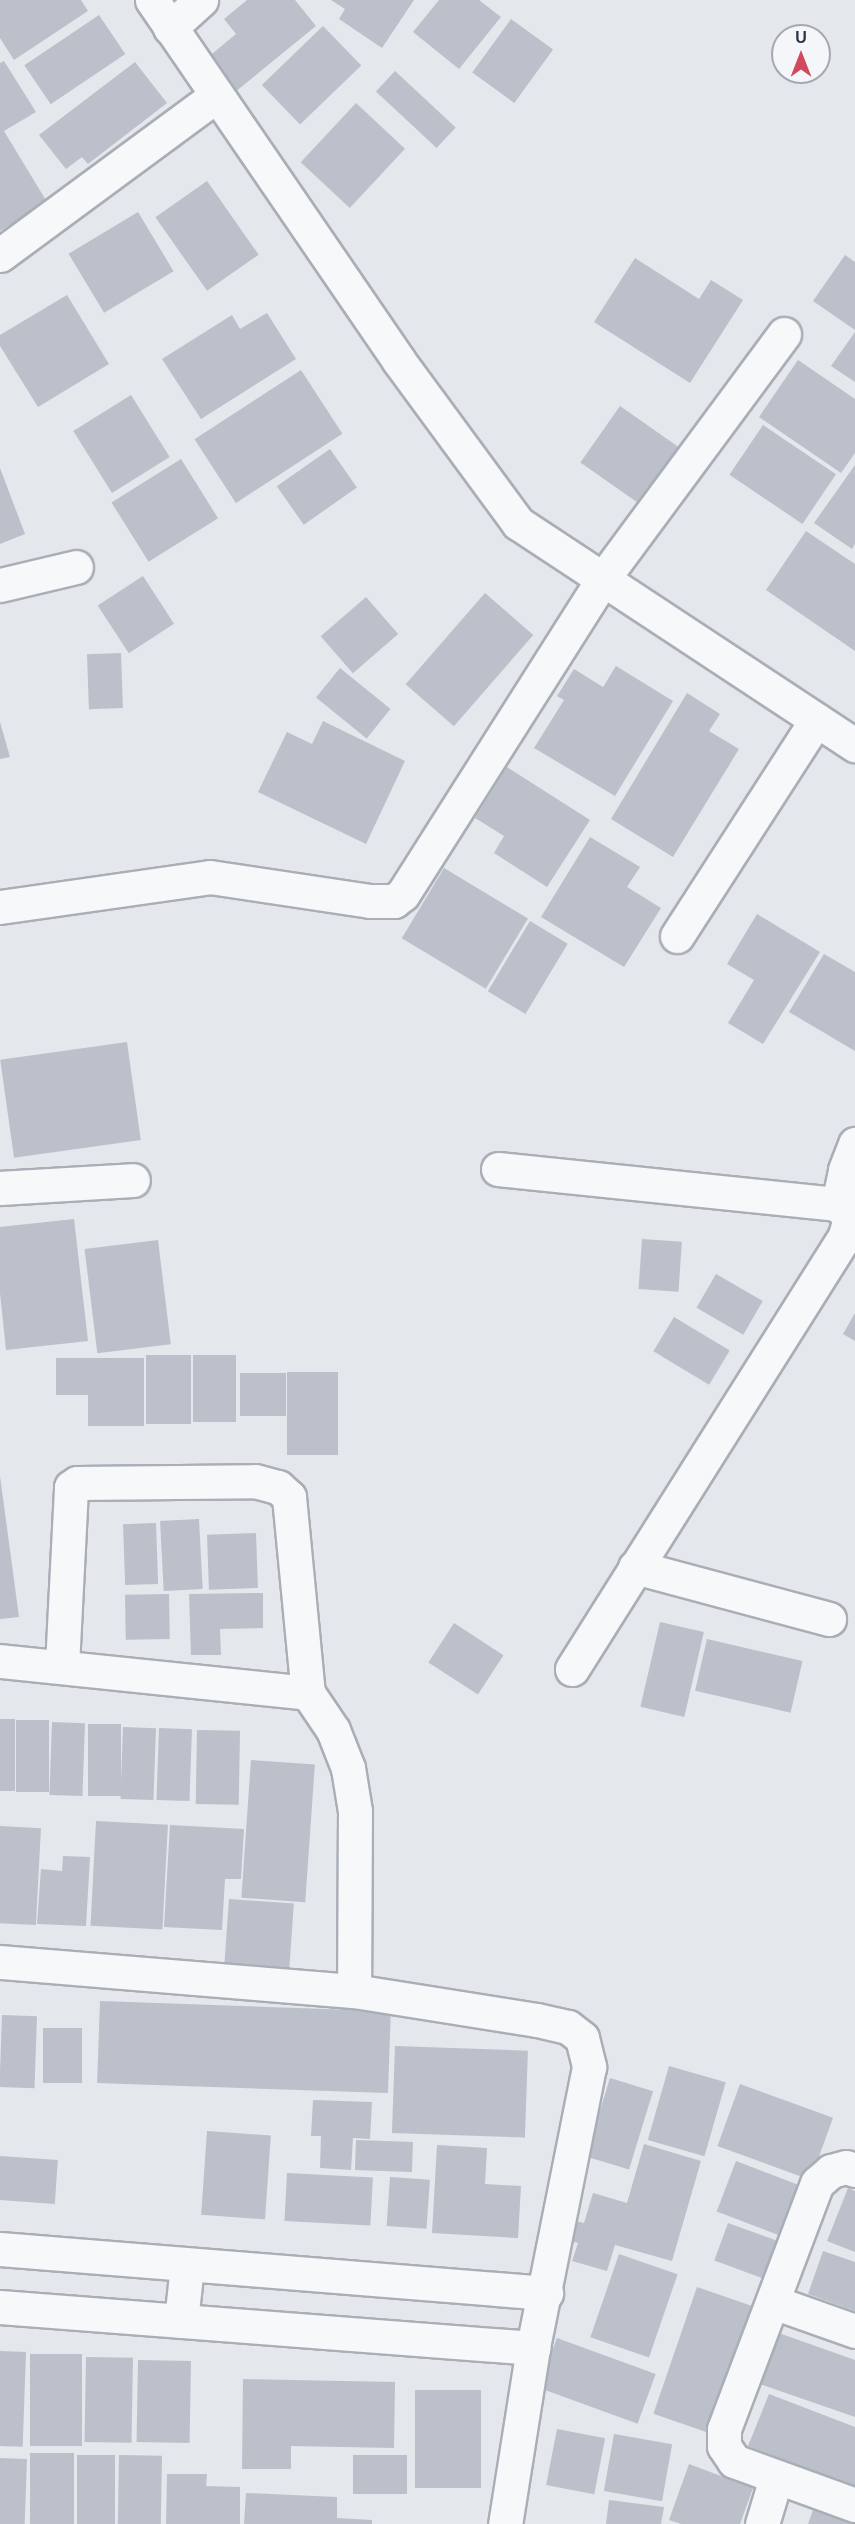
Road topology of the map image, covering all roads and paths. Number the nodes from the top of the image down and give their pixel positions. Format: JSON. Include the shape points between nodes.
{"nodes":[{"id":1,"x":152,"y":0,"type":"edge"},
{"id":2,"x":201,"y":0,"type":"edge"},
{"id":3,"x":170,"y":28,"type":"junction"},
{"id":4,"x":216,"y":96,"type":"junction"},
{"id":5,"x":0,"y":255,"type":"edge"},
{"id":6,"x":784,"y":334,"type":"dead end"},
{"id":7,"x":76,"y":567,"type":"dead end"},
{"id":8,"x":602,"y":580,"type":"junction"},
{"id":9,"x":0,"y":585,"type":"edge"},
{"id":10,"x":816,"y":720,"type":"junction"},
{"id":11,"x":855,"y":745,"type":"edge"},
{"id":12,"x":0,"y":907,"type":"edge"},
{"id":13,"x":677,"y":936,"type":"dead end"},
{"id":14,"x":855,"y":1144,"type":"edge"},
{"id":15,"x":498,"y":1169,"type":"dead end"},
{"id":16,"x":133,"y":1180,"type":"dead end"},
{"id":17,"x":0,"y":1188,"type":"edge"},
{"id":18,"x":838,"y":1204,"type":"junction"},
{"id":19,"x":635,"y":1568,"type":"junction"},
{"id":20,"x":829,"y":1619,"type":"dead end"},
{"id":21,"x":0,"y":1661,"type":"edge"},
{"id":22,"x":62,"y":1666,"type":"junction"},
{"id":23,"x":572,"y":1669,"type":"dead end"},
{"id":24,"x":308,"y":1694,"type":"junction"},
{"id":25,"x":0,"y":1962,"type":"edge"},
{"id":26,"x":354,"y":1991,"type":"junction"},
{"id":27,"x":855,"y":2170,"type":"edge"},
{"id":28,"x":0,"y":2248,"type":"edge"},
{"id":29,"x":187,"y":2266,"type":"junction"},
{"id":30,"x":546,"y":2293,"type":"junction"},
{"id":31,"x":773,"y":2302,"type":"junction"},
{"id":32,"x":0,"y":2307,"type":"edge"},
{"id":33,"x":181,"y":2321,"type":"junction"},
{"id":34,"x":855,"y":2331,"type":"edge"},
{"id":35,"x":533,"y":2348,"type":"junction"},
{"id":36,"x":776,"y":2478,"type":"junction"},
{"id":37,"x":855,"y":2505,"type":"edge"},
{"id":38,"x":505,"y":2524,"type":"edge"},
{"id":39,"x":762,"y":2524,"type":"edge"}],
"edges":[{"from":1,"to":3,"type":"street"},
{"from":2,"to":3,"type":"street"},
{"from":3,"to":4,"type":"street"},
{"from":4,"to":5,"type":"street"},
{"from":4,"to":8,"type":"street","via":[[399,361],[518,523]]},
{"from":6,"to":8,"type":"street"},
{"from":7,"to":9,"type":"street"},
{"from":8,"to":10,"type":"street"},
{"from":8,"to":12,"type":"street","via":[[403,894],[394,901],[370,901],[210,877]]},
{"from":10,"to":11,"type":"street"},
{"from":10,"to":13,"type":"street"},
{"from":14,"to":18,"type":"street","via":[[844,1170]]},
{"from":15,"to":18,"type":"street"},
{"from":16,"to":17,"type":"street"},
{"from":18,"to":19,"type":"street","via":[[850,1218],[845,1236]]},
{"from":19,"to":20,"type":"street"},
{"from":19,"to":23,"type":"street"},
{"from":21,"to":22,"type":"street"},
{"from":22,"to":24,"type":"street"},
{"from":22,"to":24,"type":"street","via":[[70,1487],[77,1483],[255,1481],[278,1487],[289,1497]]},
{"from":24,"to":26,"type":"street","via":[[333,1730],[348,1768],[354,1811]]},
{"from":25,"to":26,"type":"street"},
{"from":26,"to":30,"type":"street","via":[[537,2020],[568,2027],[582,2038],[589,2067]]},
{"from":27,"to":31,"type":"street","via":[[846,2167],[831,2171],[818,2183]]},
{"from":28,"to":29,"type":"street"},
{"from":29,"to":30,"type":"street"},
{"from":29,"to":33,"type":"street"},
{"from":30,"to":35,"type":"street"},
{"from":31,"to":34,"type":"street"},
{"from":31,"to":36,"type":"street","via":[[724,2429],[724,2446],[734,2461]]},
{"from":32,"to":33,"type":"street"},
{"from":33,"to":35,"type":"street"},
{"from":35,"to":38,"type":"street"},
{"from":36,"to":37,"type":"street"},
{"from":36,"to":39,"type":"street"}]}
